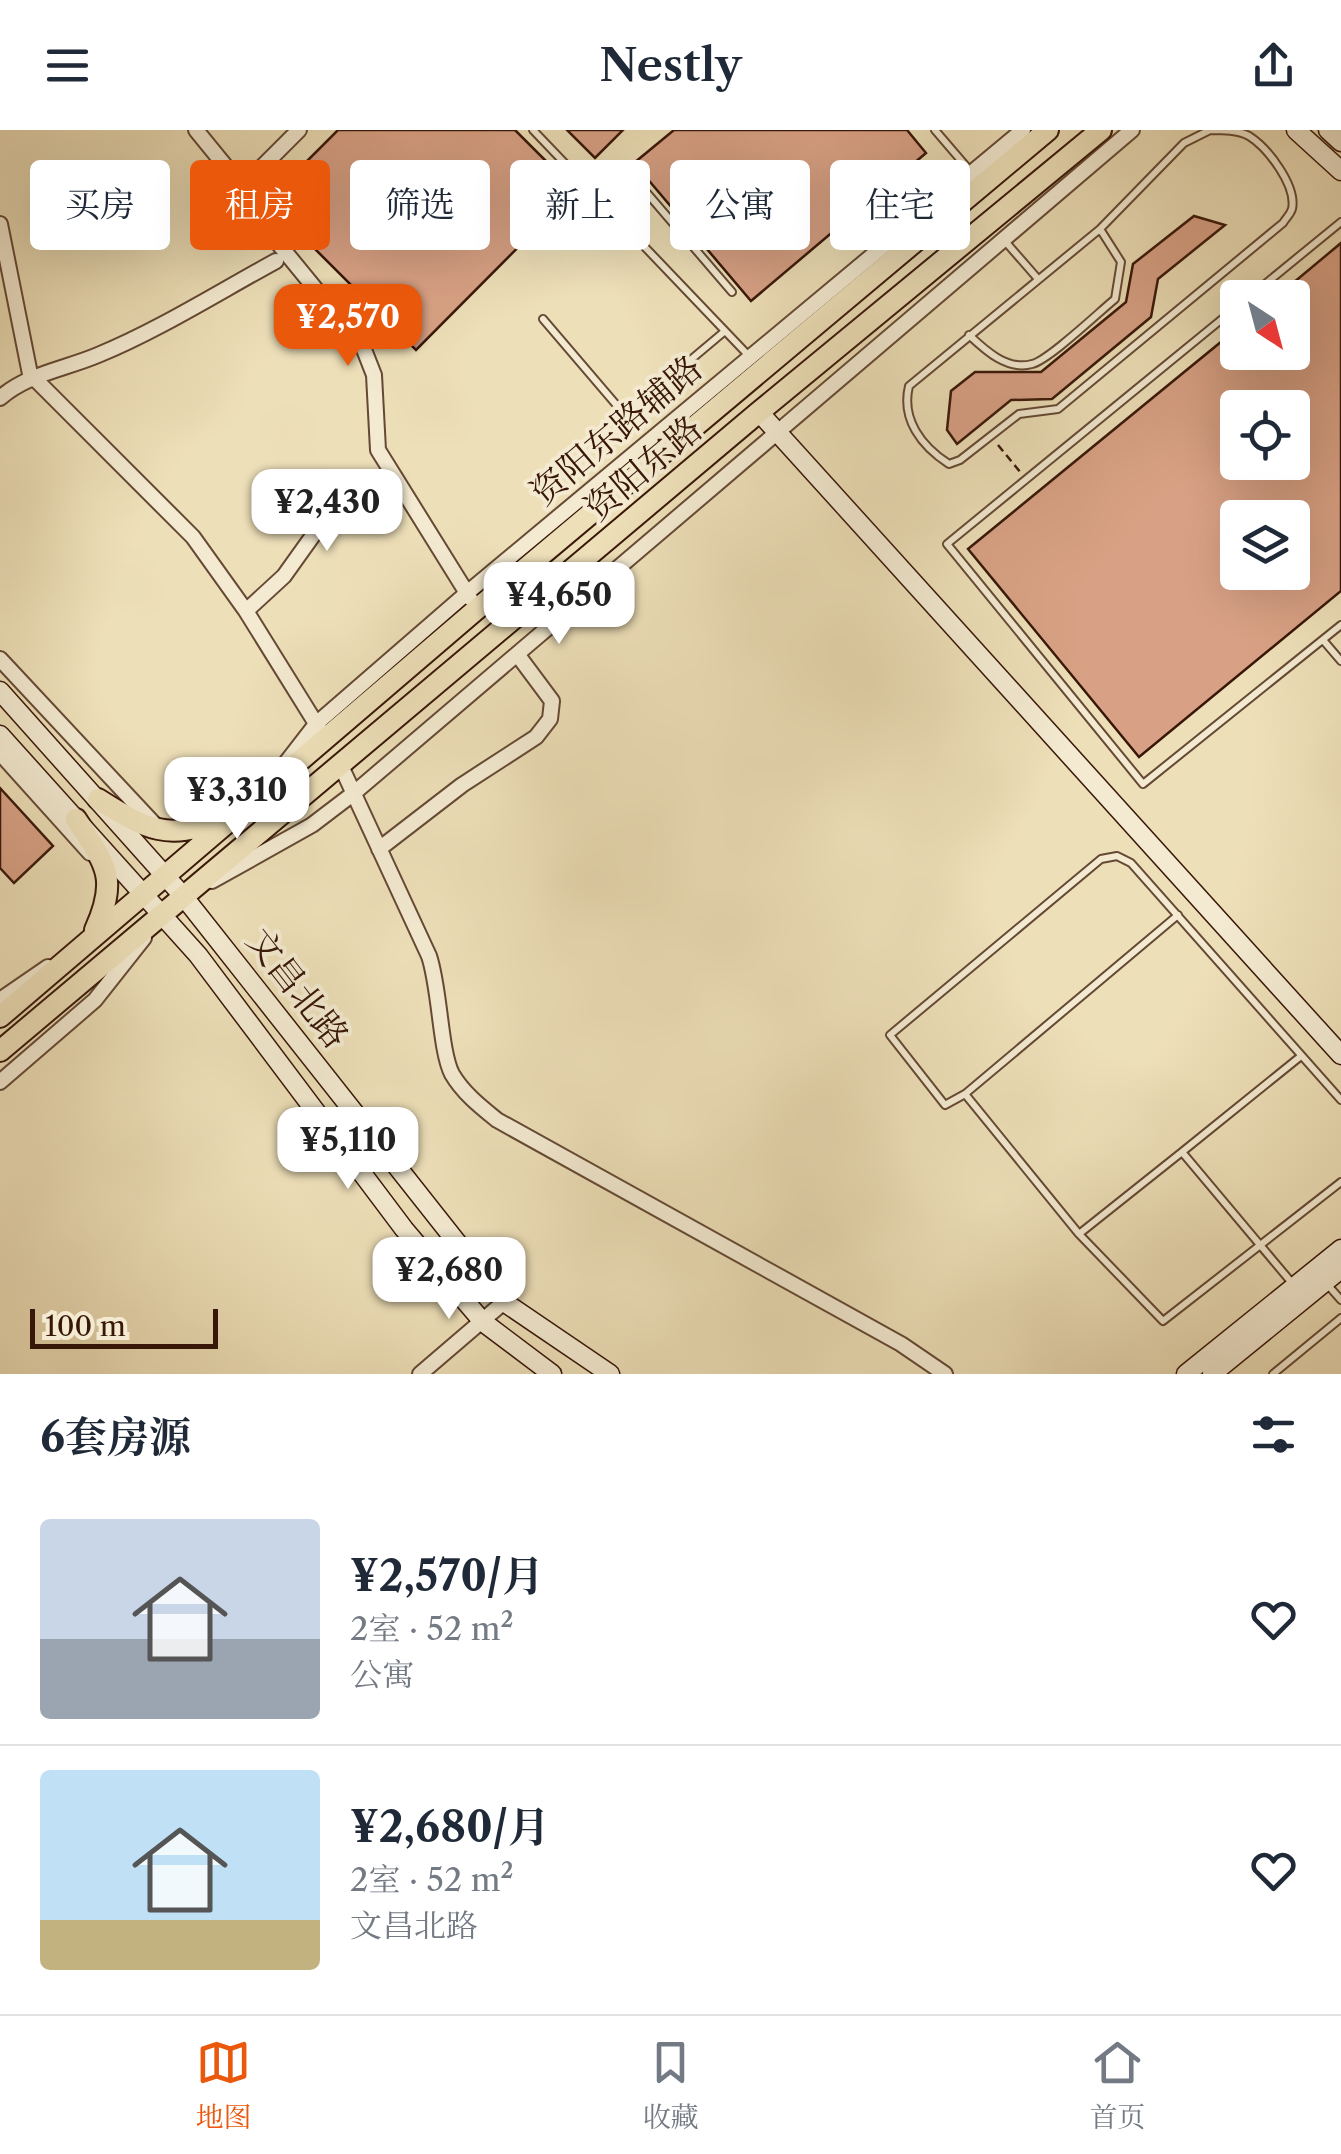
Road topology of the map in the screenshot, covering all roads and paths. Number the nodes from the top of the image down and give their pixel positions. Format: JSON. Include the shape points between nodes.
{"nodes":[{"id":1,"x":196,"y":130,"type":"edge"},
{"id":2,"x":299,"y":130,"type":"edge"},
{"id":3,"x":534,"y":130,"type":"edge"},
{"id":4,"x":935,"y":130,"type":"edge"},
{"id":5,"x":1024,"y":130,"type":"edge"},
{"id":6,"x":1048,"y":130,"type":"edge"},
{"id":7,"x":1101,"y":130,"type":"edge"},
{"id":8,"x":1132,"y":130,"type":"edge"},
{"id":9,"x":1296,"y":130,"type":"edge"},
{"id":10,"x":1328,"y":130,"type":"edge"},
{"id":11,"x":1341,"y":142,"type":"edge"},
{"id":12,"x":220,"y":160,"type":"edge"},
{"id":13,"x":269,"y":160,"type":"edge"},
{"id":14,"x":562,"y":160,"type":"edge"},
{"id":15,"x":1341,"y":171,"type":"edge"},
{"id":16,"x":976,"y":180,"type":"junction"},
{"id":17,"x":650,"y":196,"type":"edge"},
{"id":18,"x":989,"y":222,"type":"junction"},
{"id":19,"x":1341,"y":222,"type":"edge"},
{"id":20,"x":0,"y":224,"type":"edge"},
{"id":21,"x":1100,"y":229,"type":"junction"},
{"id":22,"x":1004,"y":238,"type":"junction"},
{"id":23,"x":284,"y":250,"type":"edge"},
{"id":24,"x":648,"y":250,"type":"edge"},
{"id":25,"x":276,"y":262,"type":"dead end"},
{"id":26,"x":1038,"y":279,"type":"junction"},
{"id":27,"x":1270,"y":280,"type":"edge"},
{"id":28,"x":732,"y":292,"type":"dead end"},
{"id":29,"x":7,"y":304,"type":"edge"},
{"id":30,"x":543,"y":319,"type":"dead end"},
{"id":31,"x":1220,"y":321,"type":"edge"},
{"id":32,"x":725,"y":330,"type":"junction"},
{"id":33,"x":969,"y":335,"type":"junction"},
{"id":34,"x":756,"y":364,"type":"junction"},
{"id":35,"x":33,"y":378,"type":"junction"},
{"id":36,"x":0,"y":398,"type":"edge"},
{"id":37,"x":763,"y":409,"type":"junction"},
{"id":38,"x":781,"y":428,"type":"junction"},
{"id":39,"x":990,"y":436,"type":"junction"},
{"id":40,"x":392,"y":475,"type":"junction"},
{"id":41,"x":1026,"y":480,"type":"junction"},
{"id":42,"x":472,"y":601,"type":"junction"},
{"id":43,"x":246,"y":611,"type":"junction"},
{"id":44,"x":1341,"y":625,"type":"edge"},
{"id":45,"x":1323,"y":640,"type":"junction"},
{"id":46,"x":517,"y":654,"type":"junction"},
{"id":47,"x":0,"y":660,"type":"edge"},
{"id":48,"x":1341,"y":661,"type":"edge"},
{"id":49,"x":0,"y":691,"type":"edge"},
{"id":50,"x":321,"y":732,"type":"junction"},
{"id":51,"x":0,"y":735,"type":"edge"},
{"id":52,"x":0,"y":753,"type":"edge"},
{"id":53,"x":341,"y":766,"type":"junction"},
{"id":54,"x":262,"y":793,"type":"junction"},
{"id":55,"x":354,"y":793,"type":"junction"},
{"id":56,"x":98,"y":800,"type":"junction"},
{"id":57,"x":76,"y":819,"type":"junction"},
{"id":58,"x":160,"y":830,"type":"junction"},
{"id":59,"x":379,"y":849,"type":"junction"},
{"id":60,"x":106,"y":871,"type":"junction"},
{"id":61,"x":166,"y":875,"type":"junction"},
{"id":62,"x":144,"y":894,"type":"junction"},
{"id":63,"x":184,"y":897,"type":"junction"},
{"id":64,"x":163,"y":914,"type":"junction"},
{"id":65,"x":1178,"y":915,"type":"junction"},
{"id":66,"x":90,"y":940,"type":"junction"},
{"id":67,"x":0,"y":1000,"type":"edge"},
{"id":68,"x":0,"y":1017,"type":"edge"},
{"id":69,"x":1341,"y":1038,"type":"edge"},
{"id":70,"x":0,"y":1051,"type":"edge"},
{"id":71,"x":1341,"y":1055,"type":"edge"},
{"id":72,"x":1302,"y":1056,"type":"junction"},
{"id":73,"x":0,"y":1082,"type":"edge"},
{"id":74,"x":965,"y":1094,"type":"junction"},
{"id":75,"x":1341,"y":1100,"type":"edge"},
{"id":76,"x":1182,"y":1152,"type":"junction"},
{"id":77,"x":1341,"y":1182,"type":"edge"},
{"id":78,"x":1079,"y":1234,"type":"junction"},
{"id":79,"x":1261,"y":1246,"type":"junction"},
{"id":80,"x":1341,"y":1249,"type":"edge"},
{"id":81,"x":1341,"y":1269,"type":"edge"},
{"id":82,"x":1325,"y":1282,"type":"junction"},
{"id":83,"x":1295,"y":1286,"type":"junction"},
{"id":84,"x":1341,"y":1300,"type":"edge"},
{"id":85,"x":504,"y":1302,"type":"junction"},
{"id":86,"x":1341,"y":1318,"type":"edge"},
{"id":87,"x":483,"y":1322,"type":"junction"},
{"id":88,"x":420,"y":1374,"type":"edge"},
{"id":89,"x":552,"y":1374,"type":"edge"},
{"id":90,"x":610,"y":1374,"type":"edge"},
{"id":91,"x":944,"y":1374,"type":"edge"},
{"id":92,"x":1186,"y":1374,"type":"edge"},
{"id":93,"x":1212,"y":1374,"type":"edge"},
{"id":94,"x":1272,"y":1374,"type":"edge"}],
"edges":[{"from":1,"to":12,"type":"street"},
{"from":2,"to":13,"type":"street"},
{"from":3,"to":14,"type":"lane"},
{"from":4,"to":16,"type":"lane"},
{"from":5,"to":16,"type":"street"},
{"from":6,"to":16,"type":"main road","name":"资阳东路"},
{"from":7,"to":18,"type":"main road","name":"资阳东路"},
{"from":8,"to":22,"type":"street"},
{"from":9,"to":15,"type":"street"},
{"from":10,"to":11,"type":"street"},
{"from":16,"to":34,"type":"main road","name":"资阳东路"},
{"from":17,"to":28,"type":"lane"},
{"from":18,"to":22,"type":"street"},
{"from":18,"to":37,"type":"main road","name":"资阳东路"},
{"from":19,"to":27,"type":"lane"},
{"from":20,"to":29,"type":"street"},
{"from":21,"to":26,"type":"lane"},
{"from":21,"to":33,"type":"lane","via":[[1122,262],[1115,299],[1033,364],[992,356]]},
{"from":21,"to":39,"type":"lane","via":[[1184,144],[1210,130],[1249,136],[1290,189],[1292,209],[1283,223],[1233,268],[1058,409],[1018,414]]},
{"from":22,"to":26,"type":"lane"},
{"from":22,"to":38,"type":"street"},
{"from":23,"to":40,"type":"street","via":[[363,347],[374,375],[378,450]]},
{"from":24,"to":32,"type":"lane"},
{"from":25,"to":35,"type":"street","via":[[100,354]]},
{"from":26,"to":33,"type":"lane"},
{"from":29,"to":35,"type":"street"},
{"from":30,"to":32,"type":"lane","via":[[625,415]]},
{"from":31,"to":41,"type":"lane"},
{"from":32,"to":34,"type":"lane"},
{"from":33,"to":39,"type":"lane","via":[[909,386],[904,406],[911,425],[949,464]]},
{"from":34,"to":42,"type":"main road","name":"资阳东路"},
{"from":35,"to":36,"type":"street"},
{"from":35,"to":43,"type":"street","via":[[193,537]]},
{"from":37,"to":38,"type":"street"},
{"from":37,"to":53,"type":"main road","name":"资阳东路"},
{"from":38,"to":46,"type":"street"},
{"from":38,"to":69,"type":"street"},
{"from":38,"to":71,"type":"street"},
{"from":39,"to":41,"type":"path"},
{"from":40,"to":42,"type":"street"},
{"from":40,"to":43,"type":"street","via":[[319,527],[284,576]]},
{"from":41,"to":45,"type":"lane","via":[[947,544],[1143,784]]},
{"from":42,"to":50,"type":"main road","name":"资阳东路"},
{"from":43,"to":50,"type":"street"},
{"from":44,"to":45,"type":"lane"},
{"from":45,"to":48,"type":"lane"},
{"from":46,"to":55,"type":"street"},
{"from":46,"to":59,"type":"street","via":[[552,700],[550,718],[536,737]]},
{"from":47,"to":58,"type":"street"},
{"from":49,"to":56,"type":"street","name":"文昌北路"},
{"from":50,"to":54,"type":"main road","name":"资阳东路"},
{"from":51,"to":57,"type":"street"},
{"from":52,"to":60,"type":"street"},
{"from":53,"to":55,"type":"street"},
{"from":53,"to":63,"type":"main road","name":"资阳东路"},
{"from":54,"to":58,"type":"main road","via":[[201,828]]},
{"from":54,"to":61,"type":"main road","name":"资阳东路"},
{"from":55,"to":59,"type":"street"},
{"from":55,"to":63,"type":"street","via":[[312,826]]},
{"from":56,"to":58,"type":"main road"},
{"from":56,"to":61,"type":"street","name":"文昌北路"},
{"from":57,"to":60,"type":"main road"},
{"from":57,"to":62,"type":"street"},
{"from":59,"to":91,"type":"street","via":[[430,956],[451,1072],[470,1097],[513,1130]]},
{"from":60,"to":66,"type":"main road","via":[[108,902]]},
{"from":61,"to":62,"type":"main road","name":"资阳东路"},
{"from":61,"to":63,"type":"street","name":"文昌北路"},
{"from":62,"to":64,"type":"street"},
{"from":62,"to":66,"type":"main road","name":"资阳东路"},
{"from":63,"to":64,"type":"main road","name":"资阳东路"},
{"from":63,"to":85,"type":"street","name":"文昌北路"},
{"from":64,"to":70,"type":"main road","name":"资阳东路"},
{"from":64,"to":73,"type":"street","via":[[95,1000]]},
{"from":64,"to":87,"type":"street"},
{"from":65,"to":72,"type":"lane"},
{"from":65,"to":74,"type":"lane"},
{"from":65,"to":74,"type":"lane","via":[[1132,864],[1118,856],[1101,859],[890,1036],[945,1105]]},
{"from":66,"to":67,"type":"street"},
{"from":66,"to":68,"type":"main road","name":"资阳东路"},
{"from":72,"to":75,"type":"lane"},
{"from":72,"to":76,"type":"lane"},
{"from":74,"to":78,"type":"lane"},
{"from":76,"to":78,"type":"lane"},
{"from":76,"to":79,"type":"lane"},
{"from":77,"to":79,"type":"lane"},
{"from":78,"to":79,"type":"lane","via":[[1164,1321]]},
{"from":79,"to":83,"type":"lane"},
{"from":80,"to":83,"type":"street"},
{"from":81,"to":82,"type":"street"},
{"from":82,"to":84,"type":"lane"},
{"from":82,"to":93,"type":"street"},
{"from":83,"to":92,"type":"street"},
{"from":85,"to":87,"type":"street"},
{"from":85,"to":90,"type":"street","name":"文昌北路"},
{"from":86,"to":94,"type":"lane"},
{"from":87,"to":88,"type":"street"},
{"from":87,"to":89,"type":"street"}]}
